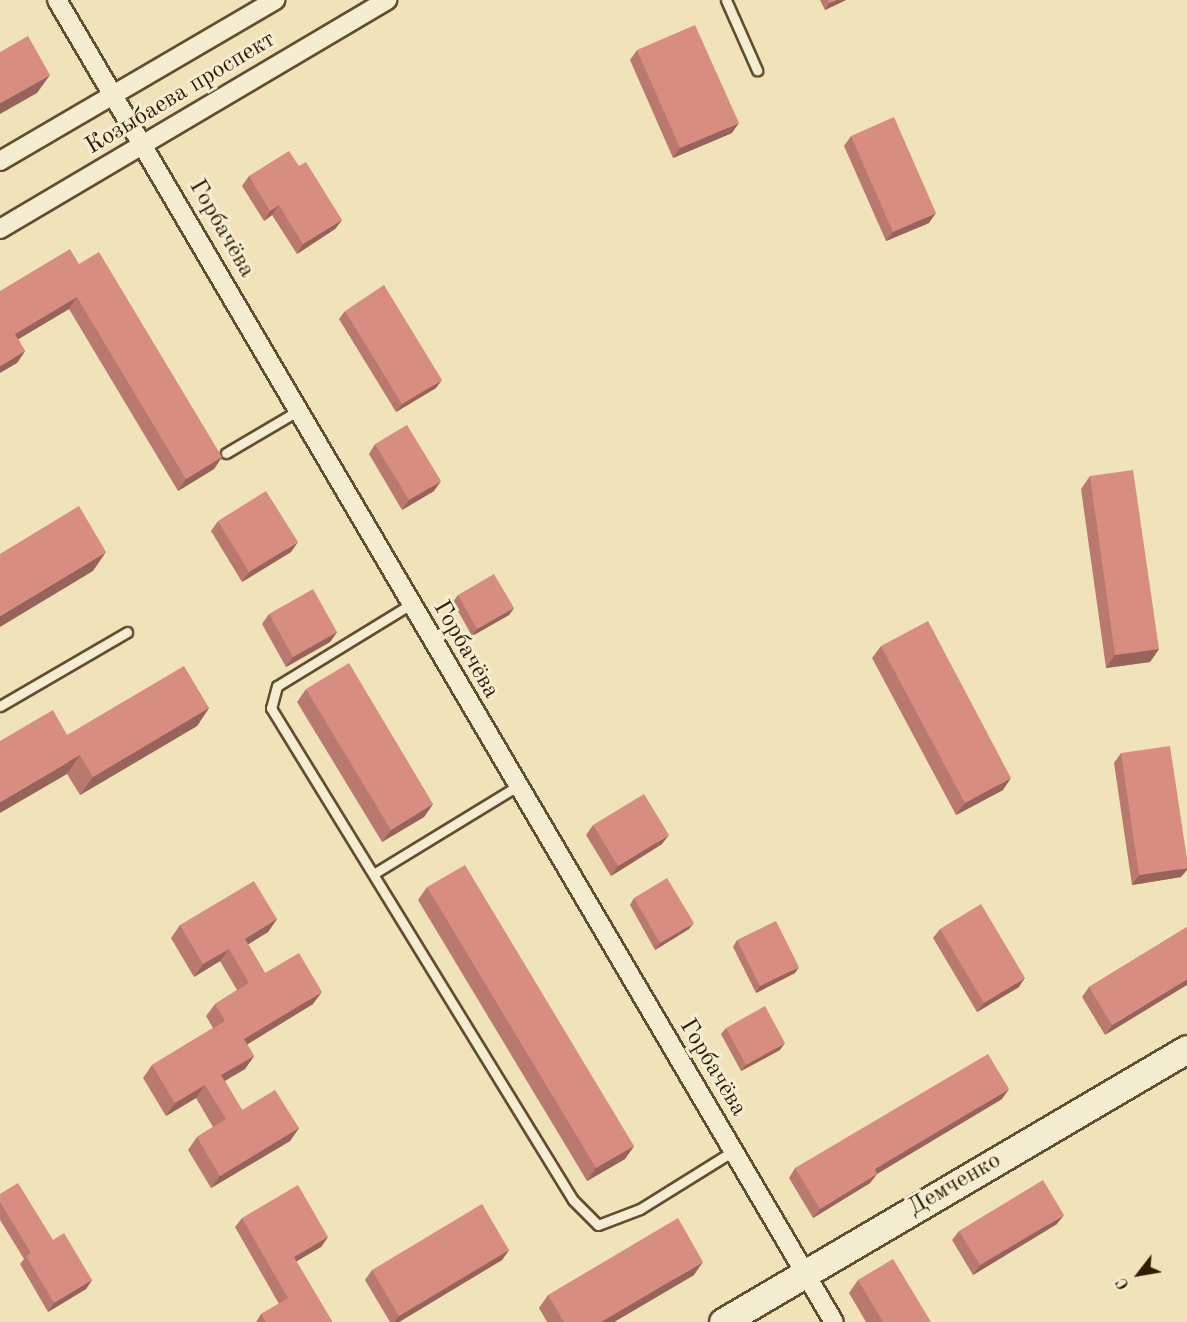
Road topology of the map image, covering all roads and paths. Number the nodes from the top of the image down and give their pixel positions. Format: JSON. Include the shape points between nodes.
{"nodes":[{"id":1,"x":57,"y":0,"type":"edge"},
{"id":2,"x":275,"y":0,"type":"edge"},
{"id":3,"x":387,"y":0,"type":"edge"},
{"id":4,"x":726,"y":0,"type":"edge"},
{"id":5,"x":757,"y":70,"type":"dead end"},
{"id":6,"x":113,"y":95,"type":"junction"},
{"id":7,"x":143,"y":144,"type":"junction"},
{"id":8,"x":0,"y":161,"type":"edge"},
{"id":9,"x":0,"y":229,"type":"edge"},
{"id":10,"x":299,"y":410,"type":"junction"},
{"id":11,"x":226,"y":453,"type":"dead end"},
{"id":12,"x":411,"y":604,"type":"junction"},
{"id":13,"x":127,"y":632,"type":"dead end"},
{"id":14,"x":0,"y":706,"type":"edge"},
{"id":15,"x":516,"y":787,"type":"junction"},
{"id":16,"x":375,"y":873,"type":"junction"},
{"id":17,"x":1187,"y":1049,"type":"edge"},
{"id":18,"x":734,"y":1151,"type":"junction"},
{"id":19,"x":805,"y":1273,"type":"junction"},
{"id":20,"x":723,"y":1322,"type":"edge"},
{"id":21,"x":834,"y":1322,"type":"edge"}],
"edges":[{"from":1,"to":6,"type":"street","name":"Горбачёва"},
{"from":2,"to":6,"type":"street","name":"Козыбаева проспект"},
{"from":3,"to":7,"type":"street","name":"Козыбаева проспект"},
{"from":4,"to":5,"type":"lane"},
{"from":6,"to":7,"type":"street","name":"Горбачёва"},
{"from":6,"to":8,"type":"street","name":"Козыбаева проспект"},
{"from":7,"to":9,"type":"street","name":"Козыбаева проспект"},
{"from":7,"to":10,"type":"street","name":"Горбачёва"},
{"from":10,"to":11,"type":"lane"},
{"from":10,"to":12,"type":"street","name":"Горбачёва"},
{"from":12,"to":15,"type":"street","name":"Горбачёва"},
{"from":12,"to":16,"type":"lane","via":[[277,686],[271,708]]},
{"from":13,"to":14,"type":"lane"},
{"from":15,"to":16,"type":"lane"},
{"from":15,"to":18,"type":"street","name":"Горбачёва"},
{"from":16,"to":18,"type":"lane","via":[[573,1200],[598,1225],[640,1209]]},
{"from":17,"to":19,"type":"street","name":"Демченко"},
{"from":18,"to":19,"type":"street","name":"Горбачёва"},
{"from":19,"to":20,"type":"street","name":"Демченко"},
{"from":19,"to":21,"type":"street","name":"Горбачёва"}]}
